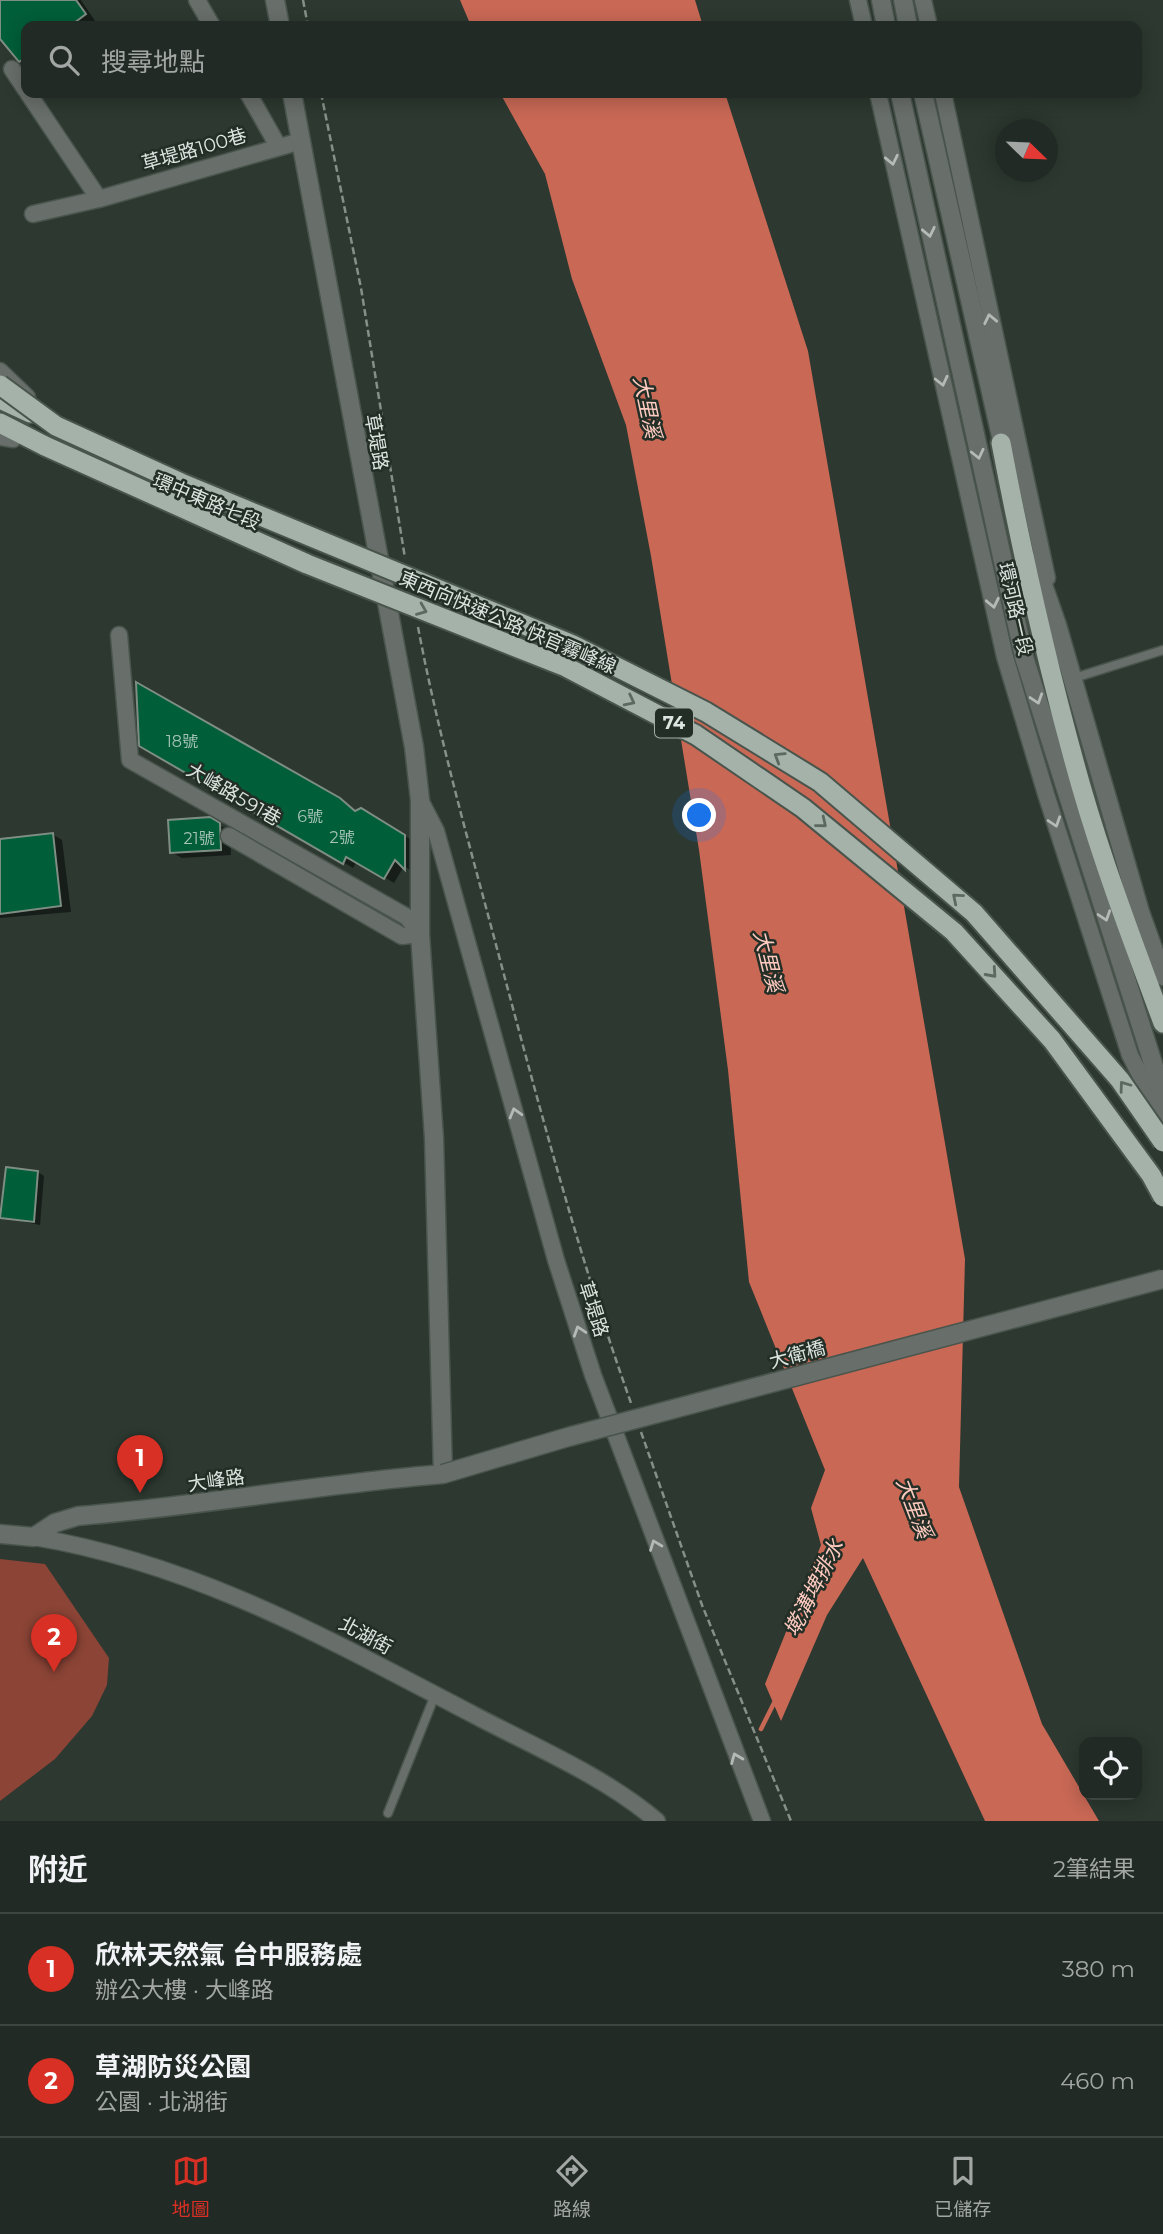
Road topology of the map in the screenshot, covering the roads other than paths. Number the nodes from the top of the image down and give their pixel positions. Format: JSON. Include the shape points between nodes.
{"nodes":[{"id":1,"x":197,"y":0,"type":"edge"},
{"id":2,"x":275,"y":0,"type":"edge"},
{"id":3,"x":858,"y":0,"type":"edge"},
{"id":4,"x":881,"y":0,"type":"edge"},
{"id":5,"x":903,"y":0,"type":"edge"},
{"id":6,"x":923,"y":0,"type":"edge"},
{"id":7,"x":209,"y":21,"type":"edge"},
{"id":8,"x":278,"y":21,"type":"edge"},
{"id":9,"x":863,"y":21,"type":"edge"},
{"id":10,"x":885,"y":21,"type":"edge"},
{"id":11,"x":907,"y":21,"type":"edge"},
{"id":12,"x":928,"y":21,"type":"edge"},
{"id":13,"x":12,"y":69,"type":"dead end"},
{"id":14,"x":21,"y":83,"type":"edge"},
{"id":15,"x":31,"y":98,"type":"edge"},
{"id":16,"x":251,"y":98,"type":"edge"},
{"id":17,"x":293,"y":98,"type":"edge"},
{"id":18,"x":879,"y":98,"type":"edge"},
{"id":19,"x":901,"y":98,"type":"edge"},
{"id":20,"x":924,"y":98,"type":"edge"},
{"id":21,"x":944,"y":98,"type":"edge"},
{"id":22,"x":301,"y":141,"type":"junction"},
{"id":23,"x":278,"y":146,"type":"junction"},
{"id":24,"x":99,"y":199,"type":"junction"},
{"id":25,"x":33,"y":214,"type":"dead end"},
{"id":26,"x":0,"y":371,"type":"edge"},
{"id":27,"x":0,"y":385,"type":"edge"},
{"id":28,"x":0,"y":398,"type":"edge"},
{"id":29,"x":34,"y":403,"type":"junction"},
{"id":30,"x":0,"y":424,"type":"edge"},
{"id":31,"x":56,"y":426,"type":"junction"},
{"id":32,"x":3,"y":434,"type":"edge"},
{"id":33,"x":1001,"y":443,"type":"junction"},
{"id":34,"x":45,"y":446,"type":"junction"},
{"id":35,"x":377,"y":560,"type":"junction"},
{"id":36,"x":386,"y":599,"type":"junction"},
{"id":37,"x":1057,"y":625,"type":"junction"},
{"id":38,"x":119,"y":635,"type":"dead end"},
{"id":39,"x":1163,"y":650,"type":"edge"},
{"id":40,"x":1071,"y":679,"type":"junction"},
{"id":41,"x":420,"y":800,"type":"junction"},
{"id":42,"x":229,"y":836,"type":"dead end"},
{"id":43,"x":420,"y":934,"type":"junction"},
{"id":44,"x":1163,"y":976,"type":"edge"},
{"id":45,"x":1163,"y":1023,"type":"edge"},
{"id":46,"x":1163,"y":1095,"type":"edge"},
{"id":47,"x":1163,"y":1120,"type":"edge"},
{"id":48,"x":1163,"y":1142,"type":"edge"},
{"id":49,"x":1163,"y":1197,"type":"edge"},
{"id":50,"x":1163,"y":1279,"type":"edge"},
{"id":51,"x":443,"y":1474,"type":"junction"},
{"id":52,"x":0,"y":1534,"type":"edge"},
{"id":53,"x":34,"y":1537,"type":"junction"},
{"id":54,"x":435,"y":1695,"type":"junction"},
{"id":55,"x":388,"y":1813,"type":"dead end"},
{"id":56,"x":657,"y":1821,"type":"edge"},
{"id":57,"x":762,"y":1821,"type":"edge"}],
"edges":[{"from":1,"to":7,"type":"street"},
{"from":2,"to":8,"type":"street"},
{"from":3,"to":9,"type":"street"},
{"from":4,"to":10,"type":"street"},
{"from":5,"to":11,"type":"street"},
{"from":6,"to":12,"type":"street"},
{"from":13,"to":14,"type":"street"},
{"from":15,"to":24,"type":"street"},
{"from":16,"to":23,"type":"street"},
{"from":17,"to":22,"type":"street","name":"草堤路"},
{"from":18,"to":47,"type":"street","name":"環河路一段","one_way":true,"via":[[1005,657],[1130,1055]]},
{"from":19,"to":46,"type":"street","name":"環河路一段","one_way":true,"via":[[1024,657]]},
{"from":20,"to":33,"type":"street","name":"環河路一段"},
{"from":37,"to":21,"type":"street","name":"環河路一段","one_way":true},
{"from":22,"to":23,"type":"street","name":"草堤路100巷"},
{"from":22,"to":35,"type":"street","name":"草堤路"},
{"from":23,"to":24,"type":"street","name":"草堤路100巷"},
{"from":24,"to":25,"type":"street","name":"草堤路100巷"},
{"from":26,"to":29,"type":"street","name":"環中東路七段"},
{"from":27,"to":29,"type":"street","name":"環中東路七段"},
{"from":27,"to":31,"type":"highway","bridge":true},
{"from":28,"to":31,"type":"highway","name":"東西向快速公路 快官霧峰線","number":"74","bridge":true},
{"from":29,"to":35,"type":"street","name":"環中東路七段","via":[[58,421],[183,479]]},
{"from":30,"to":34,"type":"highway","name":"東西向快速公路 快官霧峰線","number":"74"},
{"from":48,"to":31,"type":"highway","name":"東西向快速公路 快官霧峰線","number":"74","one_way":true,"bridge":true,"via":[[1119,1080],[974,913],[820,782],[706,712],[573,645],[181,483]]},
{"from":32,"to":34,"type":"highway"},
{"from":32,"to":36,"type":"street","name":"環中東路七段"},
{"from":33,"to":37,"type":"street","name":"環河路一段","via":[[1025,514],[1038,577]]},
{"from":33,"to":45,"type":"highway","via":[[1026,571],[1081,787]]},
{"from":34,"to":49,"type":"highway","name":"東西向快速公路 快官霧峰線","number":"74","one_way":true,"bridge":true,"via":[[307,564],[566,667],[696,735],[803,808],[954,932],[1052,1040]]},
{"from":35,"to":36,"type":"street","name":"草堤路"},
{"from":36,"to":41,"type":"street","name":"草堤路"},
{"from":37,"to":40,"type":"street","name":"環河路一段"},
{"from":38,"to":43,"type":"street","name":"大峰路591巷","via":[[130,760],[407,917]]},
{"from":39,"to":40,"type":"lane"},
{"from":40,"to":44,"type":"street","name":"環河路一段"},
{"from":41,"to":43,"type":"street","name":"草堤路"},
{"from":57,"to":41,"type":"street","name":"草堤路","one_way":true,"via":[[593,1375],[556,1260],[436,831]]},
{"from":42,"to":43,"type":"street","via":[[402,936]]},
{"from":43,"to":51,"type":"street","name":"草堤路","via":[[434,1138]]},
{"from":50,"to":51,"type":"street","name":"大衛橋","bridge":true},
{"from":51,"to":53,"type":"street","name":"大峰路","via":[[307,1486],[227,1501],[78,1516],[55,1523]]},
{"from":52,"to":53,"type":"street"},
{"from":53,"to":54,"type":"street","name":"北湖街","via":[[89,1546],[244,1598]]},
{"from":54,"to":55,"type":"lane"},
{"from":54,"to":56,"type":"street","name":"北湖街","via":[[571,1765]]}]}
